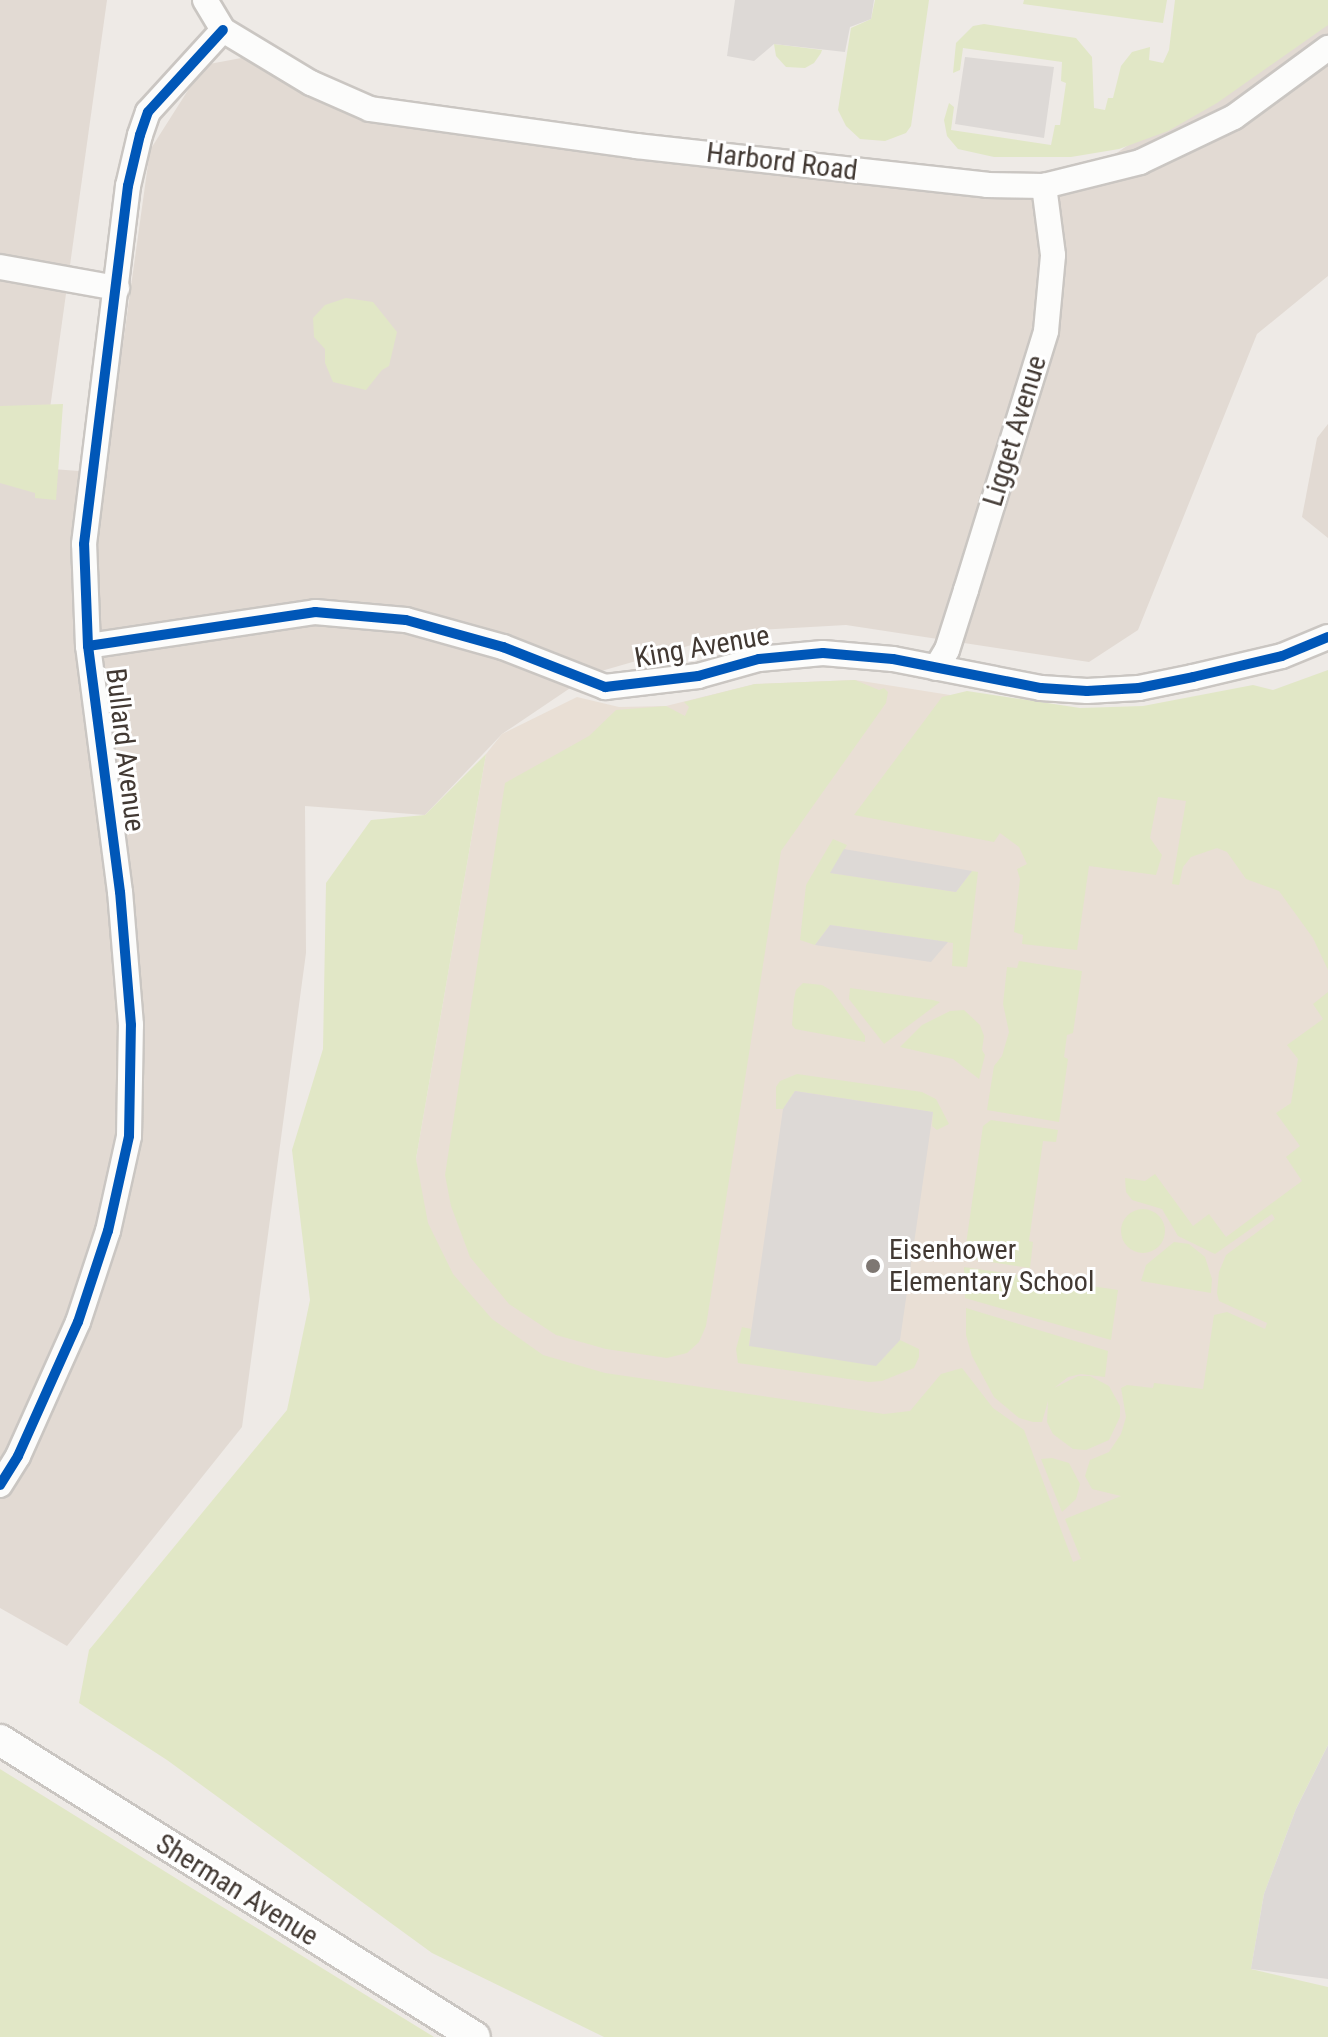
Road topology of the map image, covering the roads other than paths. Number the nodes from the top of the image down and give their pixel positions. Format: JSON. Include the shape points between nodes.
{"nodes":[{"id":1,"x":205,"y":0,"type":"edge"},
{"id":2,"x":223,"y":30,"type":"junction"},
{"id":3,"x":1328,"y":48,"type":"edge"},
{"id":4,"x":1044,"y":186,"type":"junction"},
{"id":5,"x":0,"y":267,"type":"edge"},
{"id":6,"x":117,"y":288,"type":"junction"},
{"id":7,"x":1328,"y":637,"type":"edge"},
{"id":8,"x":88,"y":646,"type":"junction"},
{"id":9,"x":936,"y":668,"type":"junction"},
{"id":10,"x":0,"y":1485,"type":"edge"},
{"id":11,"x":0,"y":1740,"type":"edge"},
{"id":12,"x":475,"y":2037,"type":"edge"}],
"edges":[{"from":1,"to":2,"type":"street"},
{"from":2,"to":4,"type":"street","name":"Harbord Road","via":[[311,83],[370,109],[636,146],[935,180]]},
{"from":2,"to":6,"type":"street","name":"Bullard Avenue","via":[[148,112],[128,186]]},
{"from":3,"to":4,"type":"street","name":"Harbord Road","via":[[1234,117],[1140,162]]},
{"from":4,"to":9,"type":"street","name":"Ligget Avenue","via":[[1053,255],[1046,331],[947,650]]},
{"from":5,"to":6,"type":"street"},
{"from":6,"to":8,"type":"street","name":"Bullard Avenue","via":[[84,544]]},
{"from":7,"to":9,"type":"street","name":"King Avenue","via":[[1282,656],[1139,688],[1041,688]]},
{"from":8,"to":9,"type":"street","name":"King Avenue","via":[[315,612],[406,620],[503,647],[605,687],[823,653]]},
{"from":8,"to":10,"type":"street","name":"Bullard Avenue","via":[[125,951],[131,1025],[129,1136],[108,1231],[78,1322]]},
{"from":11,"to":12,"type":"street","name":"Sherman Avenue"}]}
